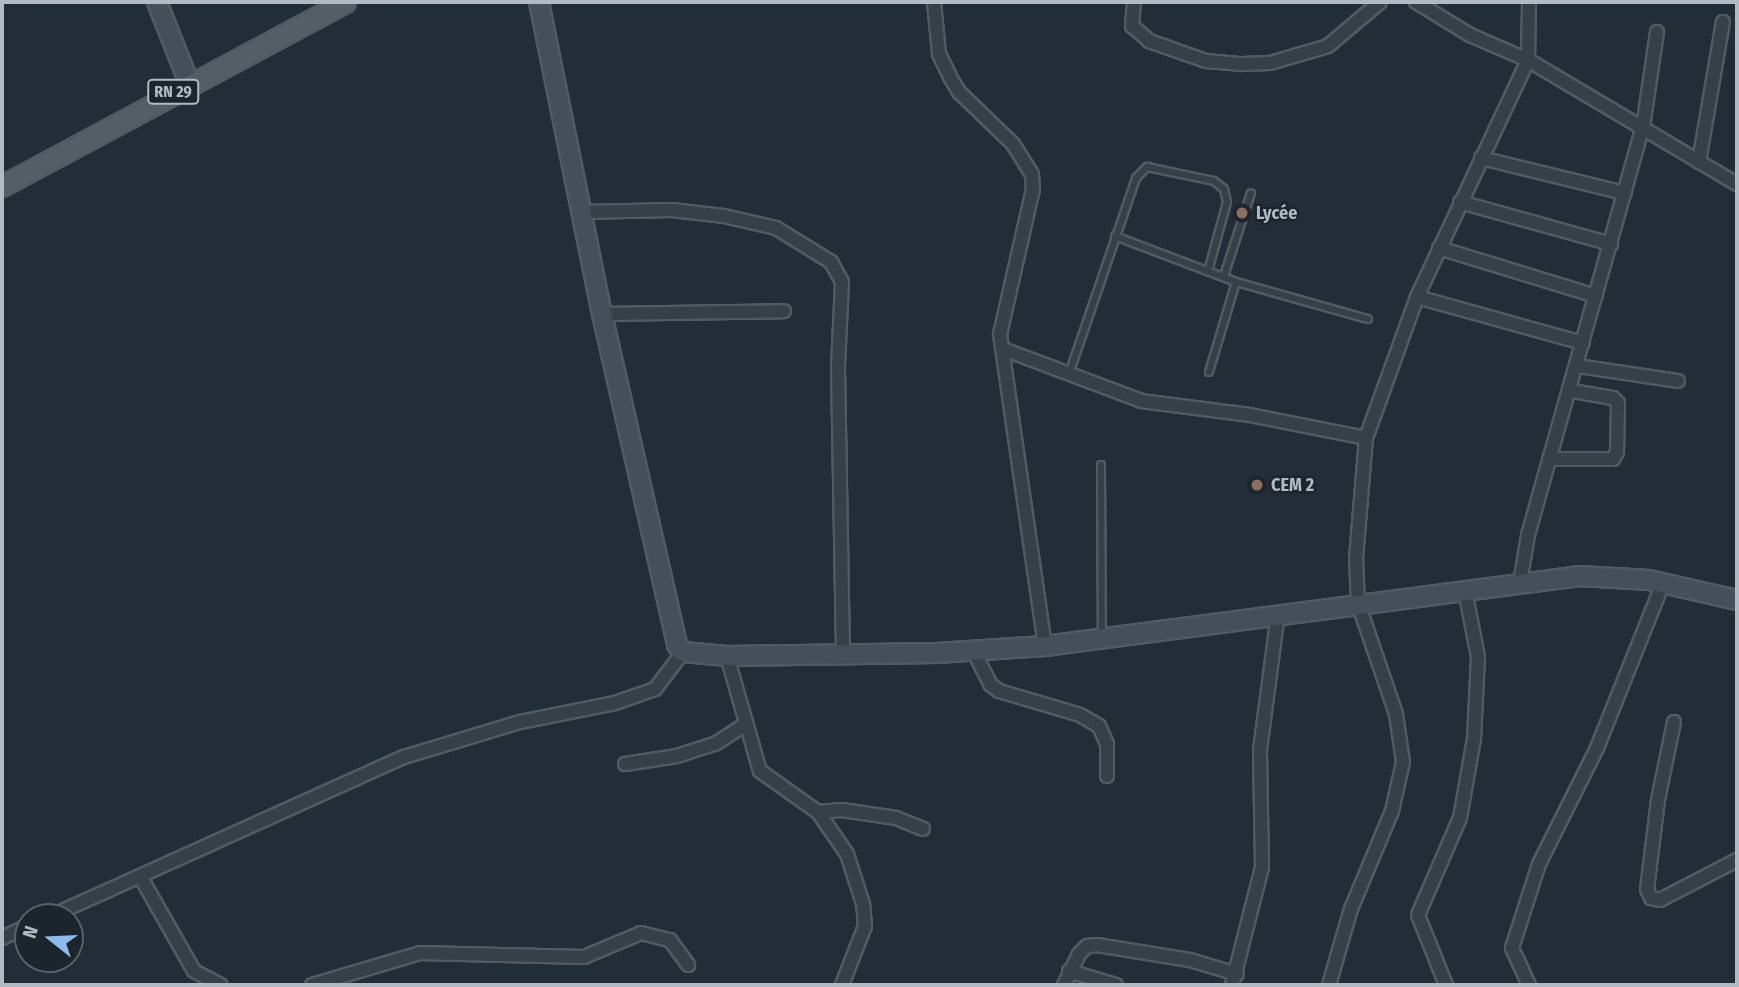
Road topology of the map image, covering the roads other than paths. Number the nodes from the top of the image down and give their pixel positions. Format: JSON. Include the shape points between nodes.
{"nodes":[{"id":1,"x":157,"y":2,"type":"edge"},
{"id":2,"x":345,"y":2,"type":"edge"},
{"id":3,"x":539,"y":2,"type":"edge"},
{"id":4,"x":934,"y":2,"type":"edge"},
{"id":5,"x":1134,"y":2,"type":"edge"},
{"id":6,"x":1380,"y":2,"type":"edge"},
{"id":7,"x":1416,"y":2,"type":"edge"},
{"id":8,"x":1529,"y":2,"type":"edge"},
{"id":9,"x":1723,"y":22,"type":"dead end"},
{"id":10,"x":1657,"y":32,"type":"dead end"},
{"id":11,"x":1528,"y":60,"type":"junction"},
{"id":12,"x":189,"y":83,"type":"junction"},
{"id":13,"x":1643,"y":127,"type":"junction"},
{"id":14,"x":1481,"y":158,"type":"junction"},
{"id":15,"x":1699,"y":162,"type":"junction"},
{"id":16,"x":1737,"y":184,"type":"edge"},
{"id":17,"x":2,"y":186,"type":"edge"},
{"id":18,"x":1251,"y":193,"type":"dead end"},
{"id":19,"x":1625,"y":193,"type":"junction"},
{"id":20,"x":1460,"y":202,"type":"junction"},
{"id":21,"x":584,"y":212,"type":"junction"},
{"id":22,"x":1115,"y":236,"type":"junction"},
{"id":23,"x":1611,"y":244,"type":"junction"},
{"id":24,"x":1440,"y":248,"type":"junction"},
{"id":25,"x":1209,"y":268,"type":"junction"},
{"id":26,"x":1224,"y":276,"type":"junction"},
{"id":27,"x":1236,"y":282,"type":"junction"},
{"id":28,"x":1596,"y":296,"type":"junction"},
{"id":29,"x":1417,"y":297,"type":"junction"},
{"id":30,"x":784,"y":311,"type":"dead end"},
{"id":31,"x":602,"y":314,"type":"junction"},
{"id":32,"x":1368,"y":319,"type":"dead end"},
{"id":33,"x":1583,"y":343,"type":"junction"},
{"id":34,"x":1003,"y":349,"type":"junction"},
{"id":35,"x":1578,"y":366,"type":"junction"},
{"id":36,"x":1209,"y":372,"type":"dead end"},
{"id":37,"x":1068,"y":376,"type":"junction"},
{"id":38,"x":1678,"y":381,"type":"dead end"},
{"id":39,"x":1572,"y":391,"type":"junction"},
{"id":40,"x":1366,"y":438,"type":"junction"},
{"id":41,"x":1549,"y":459,"type":"junction"},
{"id":42,"x":1101,"y":465,"type":"dead end"},
{"id":43,"x":1520,"y":583,"type":"junction"},
{"id":44,"x":1663,"y":583,"type":"junction"},
{"id":45,"x":1465,"y":590,"type":"junction"},
{"id":46,"x":1737,"y":600,"type":"edge"},
{"id":47,"x":1358,"y":603,"type":"junction"},
{"id":48,"x":1278,"y":613,"type":"junction"},
{"id":49,"x":1102,"y":638,"type":"junction"},
{"id":50,"x":1045,"y":646,"type":"junction"},
{"id":51,"x":683,"y":652,"type":"junction"},
{"id":52,"x":974,"y":652,"type":"junction"},
{"id":53,"x":843,"y":654,"type":"junction"},
{"id":54,"x":727,"y":656,"type":"junction"},
{"id":55,"x":1674,"y":722,"type":"dead end"},
{"id":56,"x":746,"y":724,"type":"junction"},
{"id":57,"x":625,"y":764,"type":"dead end"},
{"id":58,"x":1107,"y":776,"type":"dead end"},
{"id":59,"x":818,"y":812,"type":"junction"},
{"id":60,"x":923,"y":829,"type":"dead end"},
{"id":61,"x":1737,"y":860,"type":"edge"},
{"id":62,"x":140,"y":876,"type":"junction"},
{"id":63,"x":80,"y":903,"type":"edge"},
{"id":64,"x":688,"y":965,"type":"dead end"},
{"id":65,"x":194,"y":971,"type":"junction"},
{"id":66,"x":1069,"y":971,"type":"junction"},
{"id":67,"x":1234,"y":979,"type":"edge"},
{"id":68,"x":346,"y":980,"type":"edge"},
{"id":69,"x":202,"y":985,"type":"edge"},
{"id":70,"x":220,"y":985,"type":"edge"},
{"id":71,"x":312,"y":985,"type":"edge"},
{"id":72,"x":842,"y":985,"type":"edge"},
{"id":73,"x":1064,"y":985,"type":"edge"},
{"id":74,"x":1116,"y":985,"type":"edge"},
{"id":75,"x":1329,"y":985,"type":"edge"},
{"id":76,"x":1446,"y":985,"type":"edge"},
{"id":77,"x":1529,"y":985,"type":"edge"}],
"edges":[{"from":1,"to":12,"type":"street"},
{"from":2,"to":12,"type":"main road","name":"RN 29","number":"RN 29"},
{"from":3,"to":21,"type":"street"},
{"from":4,"to":34,"type":"street","via":[[939,54],[950,77],[959,92],[1013,144],[1032,175],[1033,189],[1000,320]]},
{"from":5,"to":6,"type":"street","via":[[1132,26],[1150,41],[1206,61],[1242,65],[1270,63],[1328,46]]},
{"from":7,"to":11,"type":"street","via":[[1470,35]]},
{"from":8,"to":11,"type":"street"},
{"from":9,"to":15,"type":"street"},
{"from":10,"to":13,"type":"street"},
{"from":11,"to":13,"type":"street"},
{"from":11,"to":14,"type":"street"},
{"from":12,"to":17,"type":"main road","name":"RN 29","number":"RN 29"},
{"from":13,"to":15,"type":"street"},
{"from":13,"to":19,"type":"street"},
{"from":14,"to":19,"type":"street"},
{"from":14,"to":20,"type":"street"},
{"from":15,"to":16,"type":"street"},
{"from":18,"to":26,"type":"lane"},
{"from":19,"to":23,"type":"street"},
{"from":20,"to":23,"type":"street"},
{"from":20,"to":24,"type":"street"},
{"from":21,"to":31,"type":"street"},
{"from":21,"to":53,"type":"street","via":[[672,210],[723,215],[776,228],[831,262],[842,282],[838,367]]},
{"from":22,"to":25,"type":"lane"},
{"from":22,"to":25,"type":"lane","via":[[1136,178],[1147,167],[1214,181],[1224,189],[1227,202]]},
{"from":22,"to":37,"type":"lane"},
{"from":23,"to":28,"type":"street"},
{"from":24,"to":28,"type":"street"},
{"from":24,"to":29,"type":"street"},
{"from":25,"to":26,"type":"lane"},
{"from":26,"to":27,"type":"lane"},
{"from":27,"to":32,"type":"lane"},
{"from":27,"to":36,"type":"lane"},
{"from":28,"to":33,"type":"street"},
{"from":29,"to":33,"type":"street"},
{"from":29,"to":40,"type":"street"},
{"from":30,"to":31,"type":"street"},
{"from":31,"to":51,"type":"street","via":[[677,645]]},
{"from":33,"to":35,"type":"street"},
{"from":34,"to":37,"type":"street"},
{"from":34,"to":50,"type":"street"},
{"from":35,"to":38,"type":"street"},
{"from":35,"to":39,"type":"street"},
{"from":37,"to":40,"type":"street","via":[[1141,401],[1250,415]]},
{"from":39,"to":41,"type":"street"},
{"from":39,"to":41,"type":"street","via":[[1613,398],[1618,403],[1618,452],[1613,459]]},
{"from":40,"to":47,"type":"street","via":[[1356,559]]},
{"from":41,"to":43,"type":"street"},
{"from":42,"to":49,"type":"lane"},
{"from":43,"to":44,"type":"street","via":[[1613,575]]},
{"from":43,"to":45,"type":"street"},
{"from":44,"to":46,"type":"street"},
{"from":44,"to":77,"type":"street","via":[[1597,748],[1539,864],[1512,948]]},
{"from":45,"to":47,"type":"street"},
{"from":45,"to":76,"type":"street","via":[[1478,657],[1474,739],[1460,818],[1418,915]]},
{"from":47,"to":48,"type":"street"},
{"from":47,"to":75,"type":"street","via":[[1396,714],[1403,762],[1392,811],[1351,909]]},
{"from":48,"to":49,"type":"street"},
{"from":48,"to":67,"type":"street","via":[[1259,750],[1262,867]]},
{"from":49,"to":50,"type":"street"},
{"from":50,"to":52,"type":"street"},
{"from":51,"to":54,"type":"street"},
{"from":51,"to":62,"type":"street","via":[[655,688],[615,703],[520,722],[404,757]]},
{"from":52,"to":53,"type":"street"},
{"from":52,"to":58,"type":"street","via":[[999,691],[1080,715],[1099,726],[1107,744]]},
{"from":53,"to":54,"type":"street"},
{"from":54,"to":56,"type":"street"},
{"from":55,"to":61,"type":"street","via":[[1658,800],[1647,889],[1651,898],[1660,900]]},
{"from":56,"to":57,"type":"street","via":[[715,744]]},
{"from":56,"to":59,"type":"street","via":[[760,771]]},
{"from":59,"to":60,"type":"street","via":[[842,810],[896,818]]},
{"from":59,"to":72,"type":"street","via":[[847,854],[863,904],[865,926]]},
{"from":62,"to":63,"type":"street"},
{"from":62,"to":65,"type":"street"},
{"from":64,"to":68,"type":"street","via":[[670,940],[640,933],[584,957],[420,953]]},
{"from":65,"to":69,"type":"street"},
{"from":65,"to":70,"type":"street"},
{"from":66,"to":67,"type":"street","via":[[1087,946],[1097,944]]},
{"from":66,"to":73,"type":"street"},
{"from":66,"to":74,"type":"street"},
{"from":68,"to":71,"type":"street"}]}
